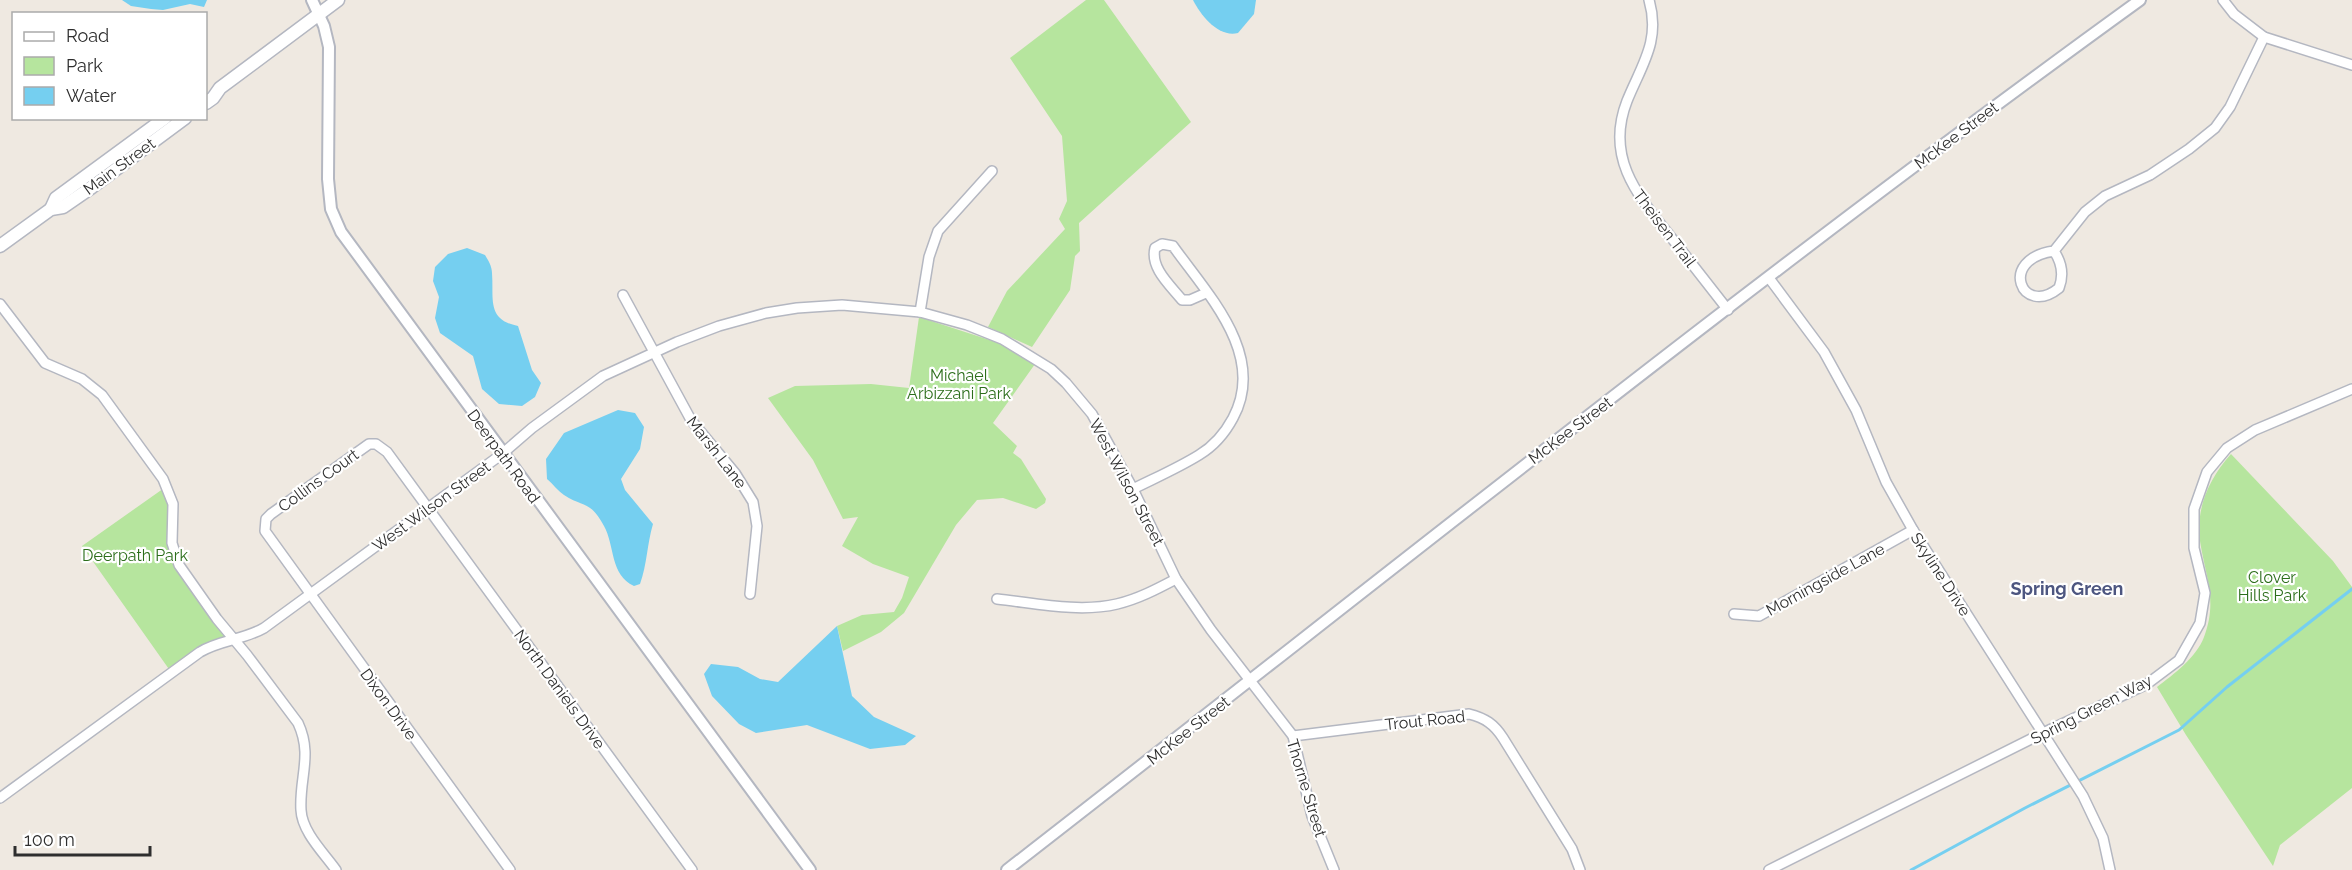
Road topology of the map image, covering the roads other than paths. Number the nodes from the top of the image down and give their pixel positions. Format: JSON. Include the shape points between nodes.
{"nodes":[{"id":1,"x":312,"y":0,"type":"edge"},
{"id":2,"x":338,"y":0,"type":"edge"},
{"id":3,"x":1649,"y":0,"type":"edge"},
{"id":4,"x":2140,"y":0,"type":"edge"},
{"id":5,"x":2223,"y":0,"type":"edge"},
{"id":6,"x":318,"y":15,"type":"junction"},
{"id":7,"x":2264,"y":37,"type":"junction"},
{"id":8,"x":2352,"y":65,"type":"edge"},
{"id":9,"x":207,"y":88,"type":"edge"},
{"id":10,"x":219,"y":88,"type":"junction"},
{"id":11,"x":207,"y":102,"type":"edge"},
{"id":12,"x":162,"y":120,"type":"edge"},
{"id":13,"x":182,"y":120,"type":"edge"},
{"id":14,"x":992,"y":171,"type":"dead end"},
{"id":15,"x":51,"y":209,"type":"junction"},
{"id":16,"x":0,"y":246,"type":"edge"},
{"id":17,"x":2054,"y":251,"type":"junction"},
{"id":18,"x":1769,"y":278,"type":"junction"},
{"id":19,"x":1206,"y":293,"type":"junction"},
{"id":20,"x":623,"y":295,"type":"dead end"},
{"id":21,"x":0,"y":304,"type":"edge"},
{"id":22,"x":1728,"y":310,"type":"junction"},
{"id":23,"x":920,"y":312,"type":"junction"},
{"id":24,"x":653,"y":352,"type":"junction"},
{"id":25,"x":2352,"y":389,"type":"edge"},
{"id":26,"x":387,"y":452,"type":"joint"},
{"id":27,"x":502,"y":454,"type":"junction"},
{"id":28,"x":1133,"y":489,"type":"junction"},
{"id":29,"x":428,"y":508,"type":"junction"},
{"id":30,"x":1913,"y":530,"type":"junction"},
{"id":31,"x":268,"y":537,"type":"joint"},
{"id":32,"x":1176,"y":579,"type":"junction"},
{"id":33,"x":750,"y":594,"type":"dead end"},
{"id":34,"x":310,"y":595,"type":"junction"},
{"id":35,"x":997,"y":599,"type":"dead end"},
{"id":36,"x":1734,"y":614,"type":"dead end"},
{"id":37,"x":234,"y":639,"type":"junction"},
{"id":38,"x":1250,"y":682,"type":"junction"},
{"id":39,"x":2043,"y":733,"type":"junction"},
{"id":40,"x":1293,"y":736,"type":"junction"},
{"id":41,"x":0,"y":798,"type":"edge"},
{"id":42,"x":336,"y":870,"type":"edge"},
{"id":43,"x":510,"y":870,"type":"edge"},
{"id":44,"x":692,"y":870,"type":"edge"},
{"id":45,"x":810,"y":870,"type":"edge"},
{"id":46,"x":1008,"y":870,"type":"edge"},
{"id":47,"x":1334,"y":870,"type":"edge"},
{"id":48,"x":1580,"y":870,"type":"edge"},
{"id":49,"x":1769,"y":870,"type":"edge"},
{"id":50,"x":2110,"y":870,"type":"edge"}],
"edges":[{"from":1,"to":6,"type":"street","name":"Deerpath Road"},
{"from":2,"to":6,"type":"main road"},
{"from":3,"to":22,"type":"street","name":"Theisen Trail","via":[[1652,32],[1647,59],[1623,110],[1623,162],[1635,191]]},
{"from":4,"to":18,"type":"street","name":"McKee Street"},
{"from":5,"to":7,"type":"street","via":[[2234,14]]},
{"from":6,"to":10,"type":"main road"},
{"from":6,"to":27,"type":"street","name":"Deerpath Road","via":[[329,47],[331,209],[341,232]]},
{"from":7,"to":8,"type":"street"},
{"from":7,"to":17,"type":"street","via":[[2230,107],[2215,128],[2150,175],[2105,196],[2085,212]]},
{"from":9,"to":10,"type":"main road"},
{"from":10,"to":11,"type":"main road"},
{"from":12,"to":15,"type":"main road","name":"Main Street","via":[[56,198]]},
{"from":13,"to":15,"type":"main road","name":"Main Street","via":[[63,207]]},
{"from":14,"to":23,"type":"street","via":[[938,231]]},
{"from":15,"to":16,"type":"main road","name":"Main Street"},
{"from":17,"to":17,"type":"street","via":[[2036,255],[2024,265],[2022,285],[2033,296],[2046,296],[2059,288],[2061,264]]},
{"from":18,"to":22,"type":"street","name":"McKee Street"},
{"from":18,"to":30,"type":"street","name":"Skyline Drive","via":[[1824,352]]},
{"from":19,"to":19,"type":"street","via":[[1173,246],[1162,244],[1155,248],[1156,267],[1182,300]]},
{"from":19,"to":28,"type":"street","via":[[1235,336],[1243,361],[1243,386],[1237,410],[1225,434],[1200,454]]},
{"from":20,"to":24,"type":"street","name":"Marsh Lane"},
{"from":21,"to":37,"type":"street","via":[[45,363],[82,379],[102,395],[163,479],[173,504],[174,554]]},
{"from":22,"to":38,"type":"street","name":"McKee Street","via":[[1466,510]]},
{"from":23,"to":24,"type":"street","name":"West Wilson Street","via":[[842,305],[797,308],[719,326]]},
{"from":23,"to":28,"type":"street","name":"West Wilson Street","via":[[1002,339],[1051,369],[1092,414]]},
{"from":24,"to":27,"type":"street","name":"West Wilson Street","via":[[603,376]]},
{"from":24,"to":33,"type":"street","name":"Marsh Lane","via":[[691,420],[753,502],[758,526]]},
{"from":25,"to":39,"type":"street","name":"Spring Green Way","via":[[2255,430],[2227,448],[2206,472],[2194,509],[2194,548],[2205,593],[2200,622],[2179,660],[2147,684]]},
{"from":26,"to":29,"type":"street","name":"North Daniels Drive"},
{"from":26,"to":31,"type":"street","name":"Collins Court","via":[[376,444],[361,448],[271,514],[264,525]]},
{"from":27,"to":29,"type":"street","name":"West Wilson Street"},
{"from":27,"to":45,"type":"street","name":"Deerpath Road"},
{"from":28,"to":32,"type":"street","name":"West Wilson Street"},
{"from":29,"to":34,"type":"street","name":"West Wilson Street"},
{"from":29,"to":44,"type":"street","name":"North Daniels Drive"},
{"from":30,"to":36,"type":"street","name":"Morningside Lane","via":[[1759,616]]},
{"from":30,"to":39,"type":"street","name":"Skyline Drive"},
{"from":31,"to":34,"type":"street","name":"Dixon Drive"},
{"from":32,"to":35,"type":"street","via":[[1144,596],[1115,605],[1079,607]]},
{"from":32,"to":38,"type":"street","name":"West Wilson Street"},
{"from":34,"to":37,"type":"street","name":"West Wilson Street","via":[[264,628]]},
{"from":34,"to":43,"type":"street","name":"Dixon Drive"},
{"from":37,"to":41,"type":"street","name":"West Wilson Street","via":[[214,644],[185,662]]},
{"from":37,"to":42,"type":"street","via":[[303,733],[306,757],[301,811],[305,826]]},
{"from":38,"to":40,"type":"street","name":"Thorne Street"},
{"from":38,"to":46,"type":"street","name":"McKee Street"},
{"from":39,"to":49,"type":"street","name":"Spring Green Way"},
{"from":39,"to":50,"type":"street","name":"Skyline Drive","via":[[2083,796],[2103,838]]},
{"from":40,"to":47,"type":"street","name":"Thorne Street","via":[[1312,816]]},
{"from":40,"to":48,"type":"street","name":"Trout Road","via":[[1469,714],[1480,717],[1503,738],[1572,849]]}]}
